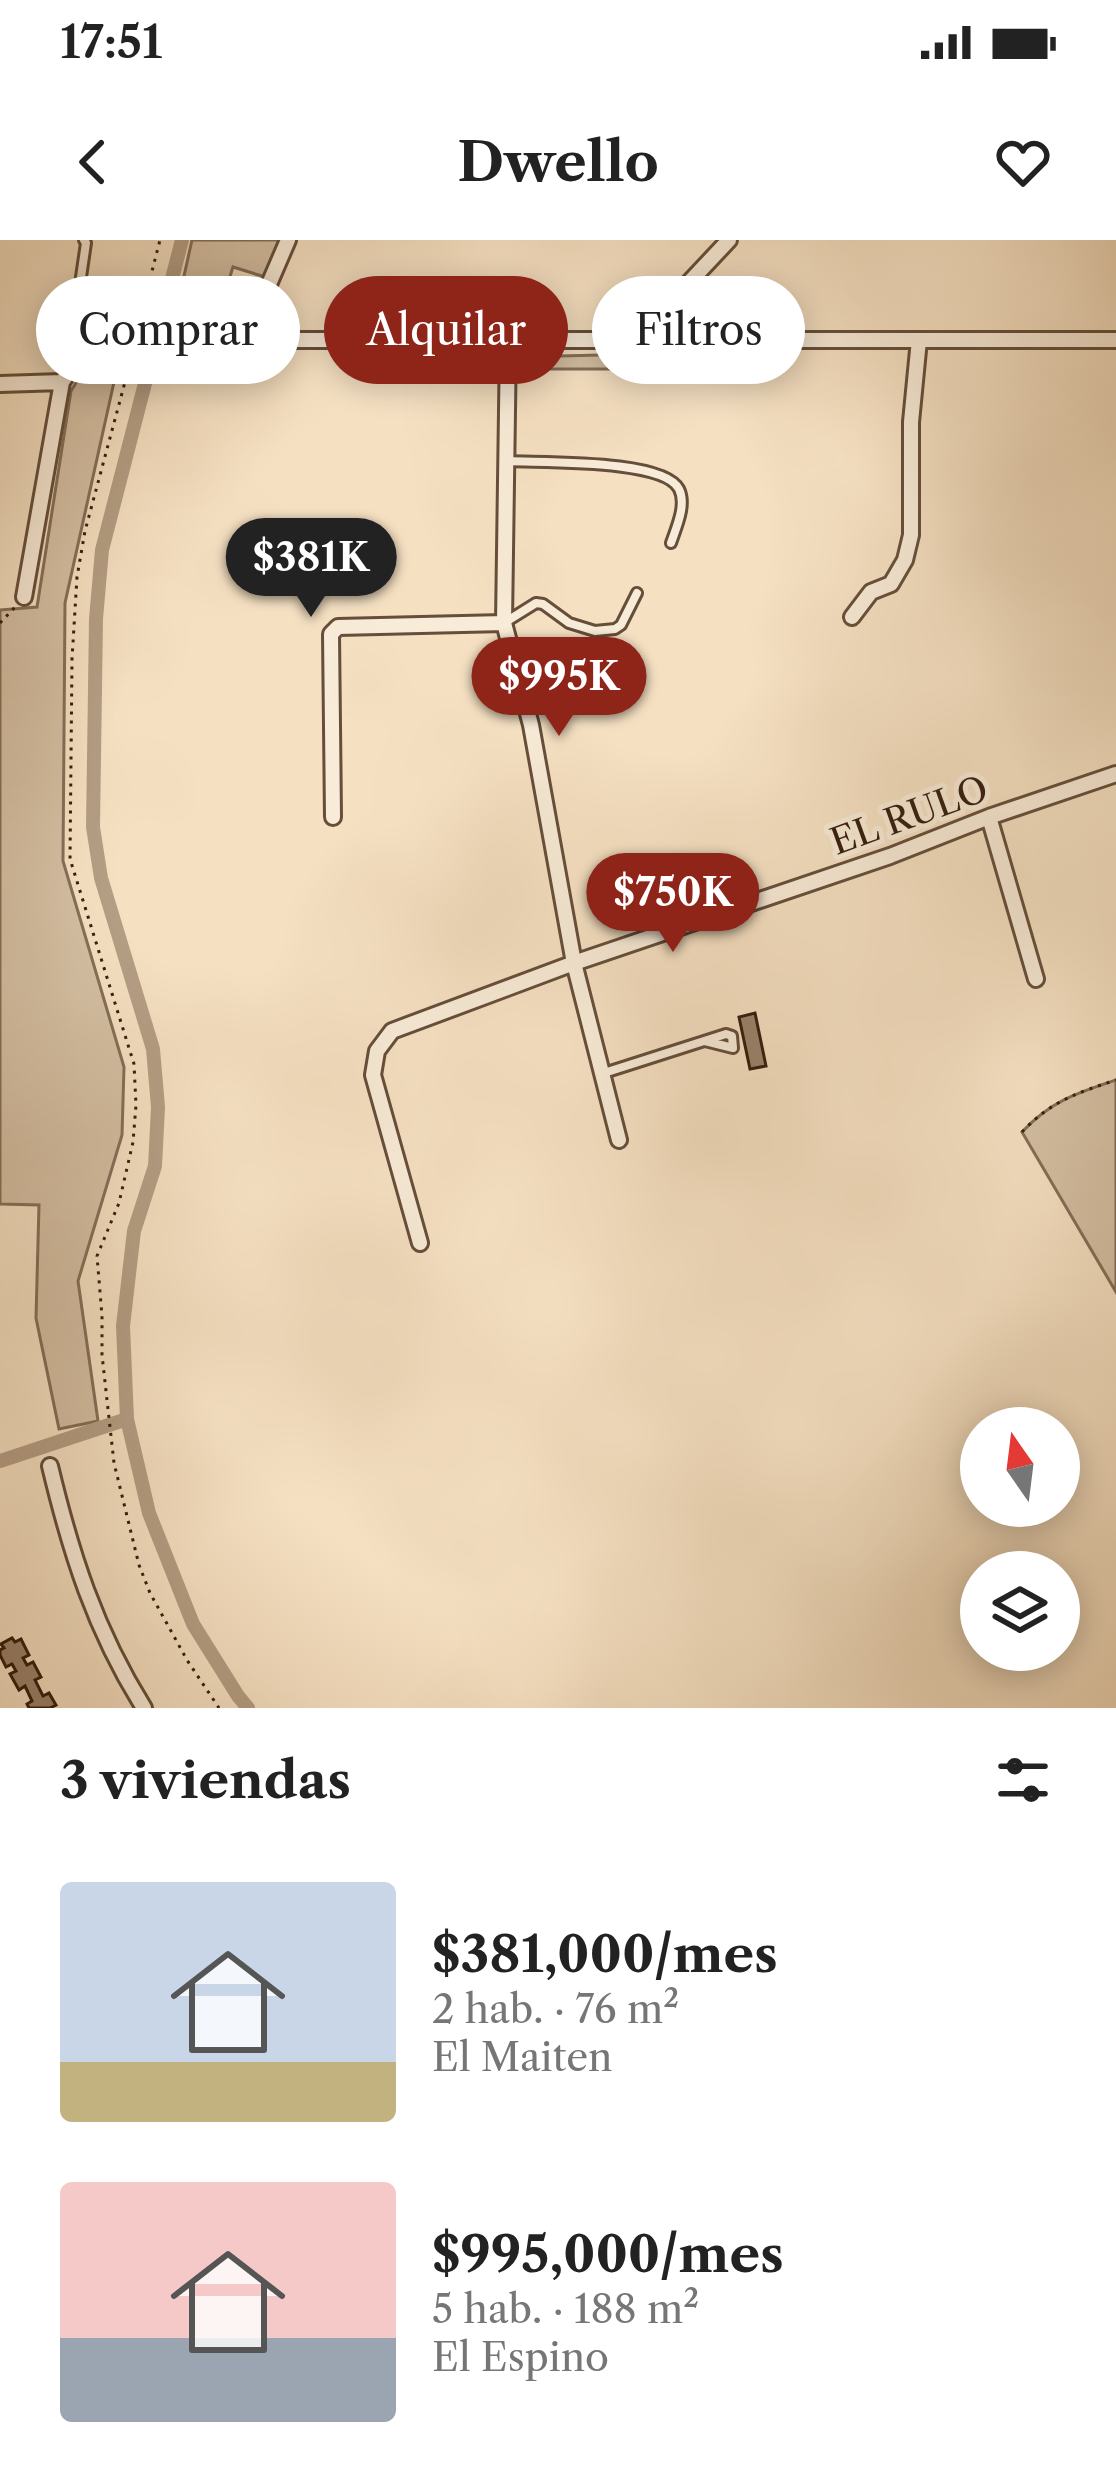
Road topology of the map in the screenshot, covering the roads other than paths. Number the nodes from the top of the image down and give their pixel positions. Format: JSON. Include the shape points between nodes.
{"nodes":[{"id":1,"x":84,"y":240,"type":"edge"},
{"id":2,"x":288,"y":240,"type":"edge"},
{"id":3,"x":729,"y":240,"type":"edge"},
{"id":4,"x":82,"y":276,"type":"edge"},
{"id":5,"x":273,"y":276,"type":"edge"},
{"id":6,"x":695,"y":276,"type":"edge"},
{"id":7,"x":805,"y":340,"type":"edge"},
{"id":8,"x":919,"y":340,"type":"junction"},
{"id":9,"x":1116,"y":340,"type":"edge"},
{"id":10,"x":36,"y":383,"type":"edge"},
{"id":11,"x":0,"y":384,"type":"edge"},
{"id":12,"x":62,"y":384,"type":"edge"},
{"id":13,"x":508,"y":384,"type":"edge"},
{"id":14,"x":508,"y":461,"type":"junction"},
{"id":15,"x":671,"y":543,"type":"dead end"},
{"id":16,"x":637,"y":593,"type":"dead end"},
{"id":17,"x":24,"y":597,"type":"road end"},
{"id":18,"x":853,"y":617,"type":"dead end"},
{"id":19,"x":504,"y":623,"type":"junction"},
{"id":20,"x":1116,"y":774,"type":"edge"},
{"id":21,"x":989,"y":817,"type":"junction"},
{"id":22,"x":333,"y":818,"type":"dead end"},
{"id":23,"x":574,"y":963,"type":"junction"},
{"id":24,"x":1036,"y":979,"type":"dead end"},
{"id":25,"x":705,"y":1041,"type":"dead end"},
{"id":26,"x":602,"y":1073,"type":"junction"},
{"id":27,"x":619,"y":1140,"type":"dead end"},
{"id":28,"x":420,"y":1243,"type":"dead end"},
{"id":29,"x":50,"y":1466,"type":"dead end"},
{"id":30,"x":139,"y":1706,"type":"edge"}],
"edges":[{"from":1,"to":4,"type":"lane"},
{"from":2,"to":5,"type":"street"},
{"from":3,"to":6,"type":"street"},
{"from":7,"to":8,"type":"street"},
{"from":8,"to":9,"type":"street"},
{"from":8,"to":18,"type":"street","via":[[911,535],[890,584],[872,592]]},
{"from":10,"to":11,"type":"street"},
{"from":12,"to":17,"type":"street"},
{"from":13,"to":14,"type":"street"},
{"from":14,"to":15,"type":"lane","via":[[665,475],[683,501]]},
{"from":14,"to":19,"type":"street"},
{"from":16,"to":19,"type":"lane","via":[[615,629],[569,623],[536,603]]},
{"from":19,"to":22,"type":"street","via":[[338,627],[331,634]]},
{"from":19,"to":23,"type":"street"},
{"from":20,"to":21,"type":"street","name":"EL RULO"},
{"from":21,"to":23,"type":"street","name":"EL RULO"},
{"from":21,"to":24,"type":"street"},
{"from":23,"to":26,"type":"street"},
{"from":23,"to":28,"type":"street","name":"EL RULO","via":[[400,1027],[380,1044],[375,1083]]},
{"from":25,"to":26,"type":"lane"},
{"from":26,"to":27,"type":"street"},
{"from":29,"to":30,"type":"street","via":[[84,1589]]}]}
